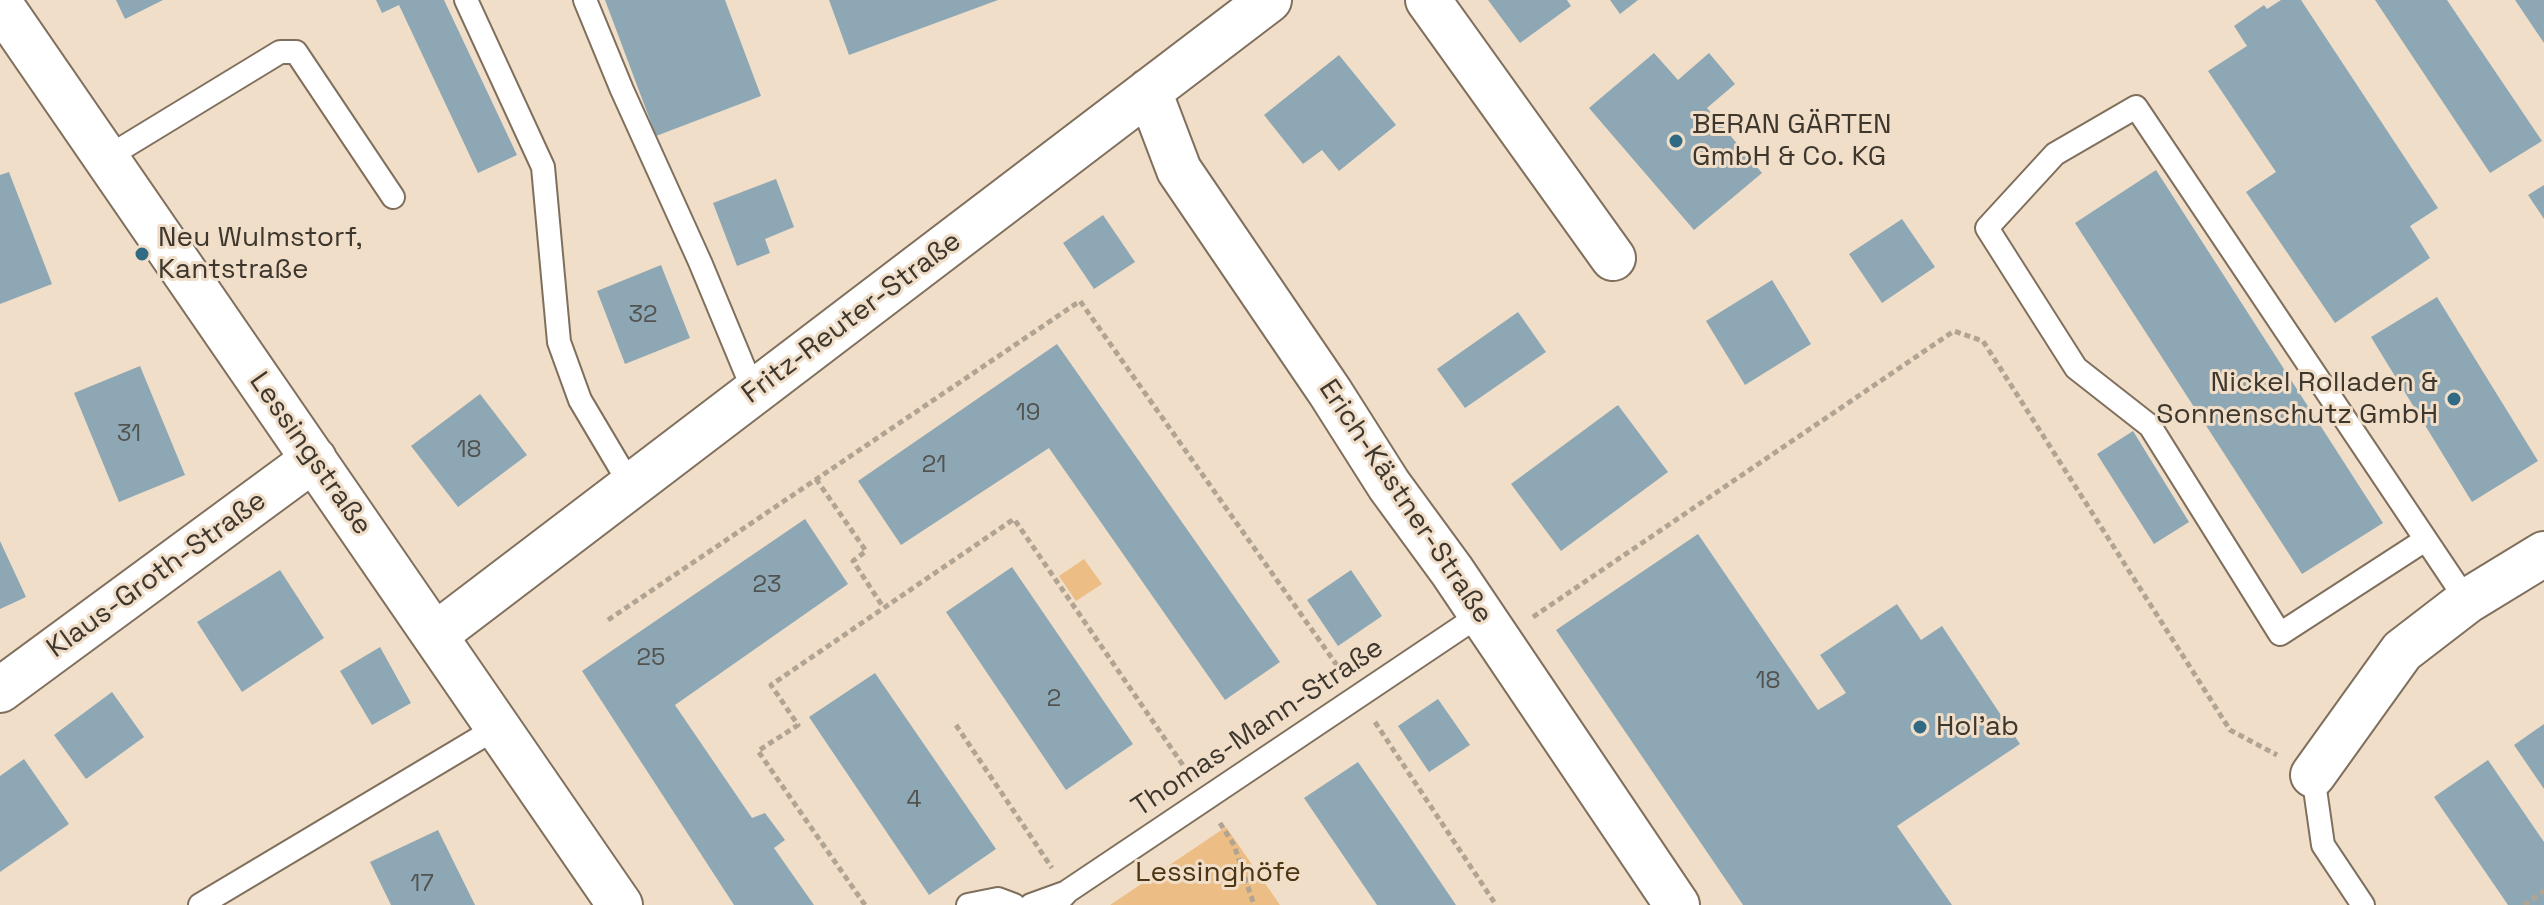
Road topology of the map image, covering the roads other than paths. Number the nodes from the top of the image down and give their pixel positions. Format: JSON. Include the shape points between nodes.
{"nodes":[{"id":1,"x":466,"y":0,"type":"edge"},
{"id":2,"x":585,"y":0,"type":"edge"},
{"id":3,"x":1269,"y":0,"type":"edge"},
{"id":4,"x":1428,"y":0,"type":"edge"},
{"id":5,"x":0,"y":4,"type":"edge"},
{"id":6,"x":1149,"y":91,"type":"junction"},
{"id":7,"x":106,"y":158,"type":"junction"},
{"id":8,"x":393,"y":197,"type":"dead end"},
{"id":9,"x":1613,"y":258,"type":"dead end"},
{"id":10,"x":754,"y":392,"type":"junction"},
{"id":11,"x":314,"y":459,"type":"junction"},
{"id":12,"x":631,"y":486,"type":"junction"},
{"id":13,"x":2425,"y":540,"type":"junction"},
{"id":14,"x":2544,"y":554,"type":"edge"},
{"id":15,"x":2467,"y":601,"type":"junction"},
{"id":16,"x":1489,"y":627,"type":"junction"},
{"id":17,"x":435,"y":635,"type":"junction"},
{"id":18,"x":0,"y":690,"type":"edge"},
{"id":19,"x":498,"y":727,"type":"junction"},
{"id":20,"x":2313,"y":775,"type":"joint"},
{"id":21,"x":1062,"y":898,"type":"edge"},
{"id":22,"x":200,"y":905,"type":"edge"},
{"id":23,"x":620,"y":905,"type":"edge"},
{"id":24,"x":968,"y":905,"type":"edge"},
{"id":25,"x":1014,"y":905,"type":"edge"},
{"id":26,"x":1031,"y":905,"type":"edge"},
{"id":27,"x":1677,"y":905,"type":"edge"},
{"id":28,"x":2363,"y":905,"type":"edge"}],
"edges":[{"from":1,"to":12,"type":"lane","via":[[543,167],[559,342],[580,400]]},
{"from":2,"to":10,"type":"lane"},
{"from":3,"to":6,"type":"street","name":"Fritz-Reuter-Straße"},
{"from":4,"to":9,"type":"street"},
{"from":5,"to":7,"type":"street","name":"Lessingstraße"},
{"from":6,"to":10,"type":"street","name":"Fritz-Reuter-Straße"},
{"from":6,"to":16,"type":"street","name":"Erich-Kästner-Straße","via":[[1179,170]]},
{"from":7,"to":8,"type":"lane","via":[[280,52],[296,52]]},
{"from":7,"to":11,"type":"street","name":"Lessingstraße"},
{"from":10,"to":12,"type":"street","name":"Fritz-Reuter-Straße"},
{"from":11,"to":17,"type":"street","name":"Lessingstraße"},
{"from":11,"to":18,"type":"street","name":"Klaus-Groth-Straße"},
{"from":12,"to":17,"type":"street","name":"Fritz-Reuter-Straße"},
{"from":13,"to":13,"type":"lane","via":[[2136,107],[2055,154],[1987,228],[2076,368],[2150,426],[2280,634]]},
{"from":13,"to":15,"type":"lane"},
{"from":14,"to":15,"type":"street"},
{"from":15,"to":20,"type":"street","via":[[2402,651]]},
{"from":16,"to":21,"type":"lane","name":"Thomas-Mann-Straße","via":[[1359,697]]},
{"from":16,"to":27,"type":"street","name":"Erich-Kästner-Straße"},
{"from":17,"to":19,"type":"street","name":"Lessingstraße"},
{"from":19,"to":22,"type":"lane"},
{"from":19,"to":23,"type":"street","name":"Lessingstraße"},
{"from":20,"to":28,"type":"lane","via":[[2323,845]]},
{"from":21,"to":26,"type":"lane","name":"Thomas-Mann-Straße"},
{"from":24,"to":25,"type":"lane","via":[[998,899]]}]}
